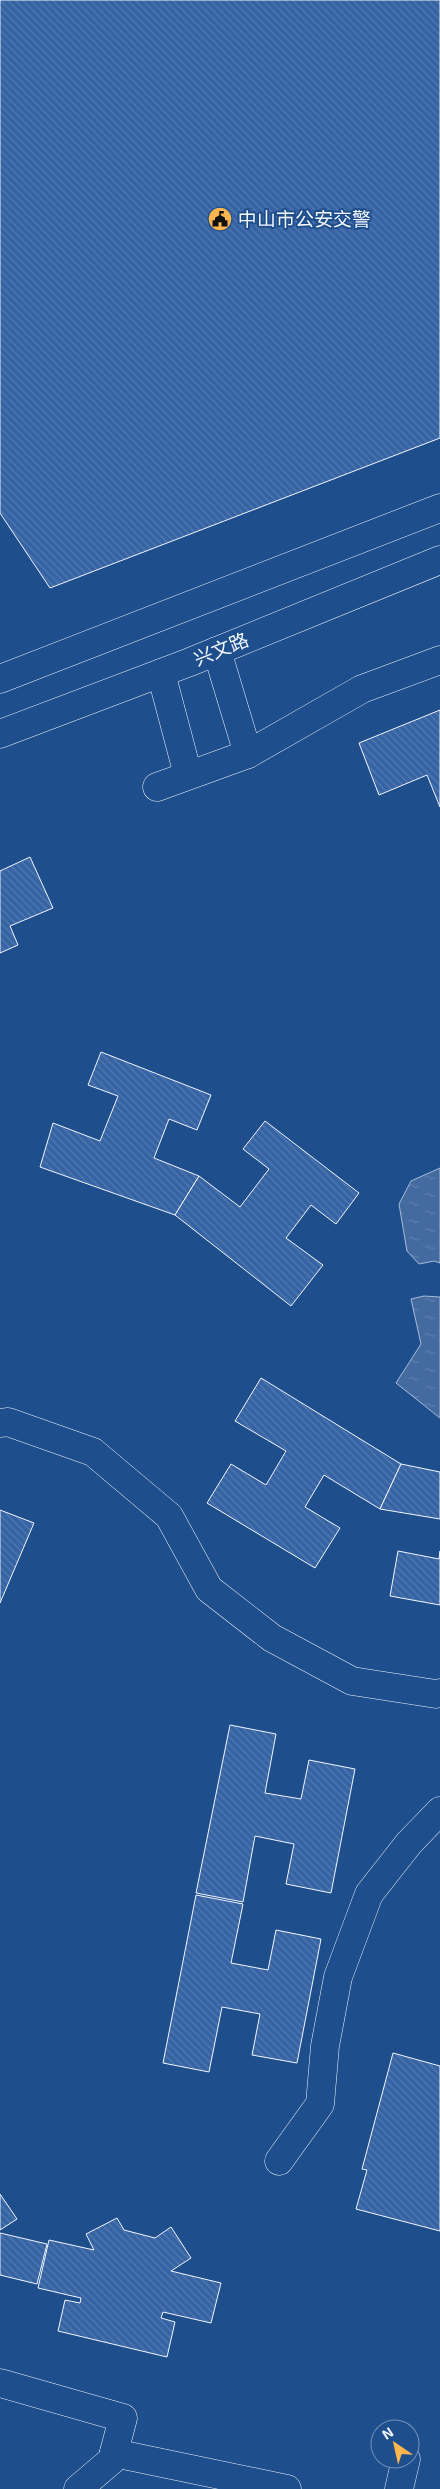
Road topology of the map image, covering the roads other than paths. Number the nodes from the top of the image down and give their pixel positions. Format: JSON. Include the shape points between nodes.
{"nodes":[{"id":1,"x":440,"y":508,"type":"edge"},
{"id":2,"x":440,"y":560,"type":"edge"},
{"id":3,"x":217,"y":651,"type":"junction"},
{"id":4,"x":440,"y":660,"type":"edge"},
{"id":5,"x":161,"y":673,"type":"junction"},
{"id":6,"x":0,"y":679,"type":"edge"},
{"id":7,"x":0,"y":734,"type":"edge"},
{"id":8,"x":248,"y":754,"type":"junction"},
{"id":9,"x":188,"y":776,"type":"junction"},
{"id":10,"x":157,"y":787,"type":"dead end"},
{"id":11,"x":0,"y":1422,"type":"edge"},
{"id":12,"x":440,"y":1693,"type":"edge"},
{"id":13,"x":440,"y":1811,"type":"edge"},
{"id":14,"x":279,"y":2161,"type":"dead end"},
{"id":15,"x":0,"y":2383,"type":"edge"},
{"id":16,"x":114,"y":2453,"type":"junction"},
{"id":17,"x":404,"y":2469,"type":"edge"},
{"id":18,"x":78,"y":2489,"type":"edge"},
{"id":19,"x":287,"y":2489,"type":"edge"},
{"id":20,"x":399,"y":2489,"type":"edge"}],
"edges":[{"from":1,"to":6,"type":"street"},
{"from":2,"to":3,"type":"street","name":"兴文路"},
{"from":3,"to":5,"type":"street","name":"兴文路"},
{"from":3,"to":8,"type":"street"},
{"from":4,"to":8,"type":"street","via":[[362,689]]},
{"from":5,"to":7,"type":"street","name":"兴文路"},
{"from":5,"to":9,"type":"street"},
{"from":8,"to":9,"type":"street"},
{"from":9,"to":10,"type":"street"},
{"from":11,"to":12,"type":"street","via":[[93,1452],[169,1516],[208,1589],[272,1638],[352,1681]]},
{"from":13,"to":14,"type":"street","via":[[409,1843],[369,1894],[338,1977],[320,2104]]},
{"from":15,"to":16,"type":"street","via":[[123,2418]]},
{"from":16,"to":18,"type":"street","via":[[112,2460]]},
{"from":16,"to":19,"type":"street"},
{"from":17,"to":20,"type":"street"}]}
